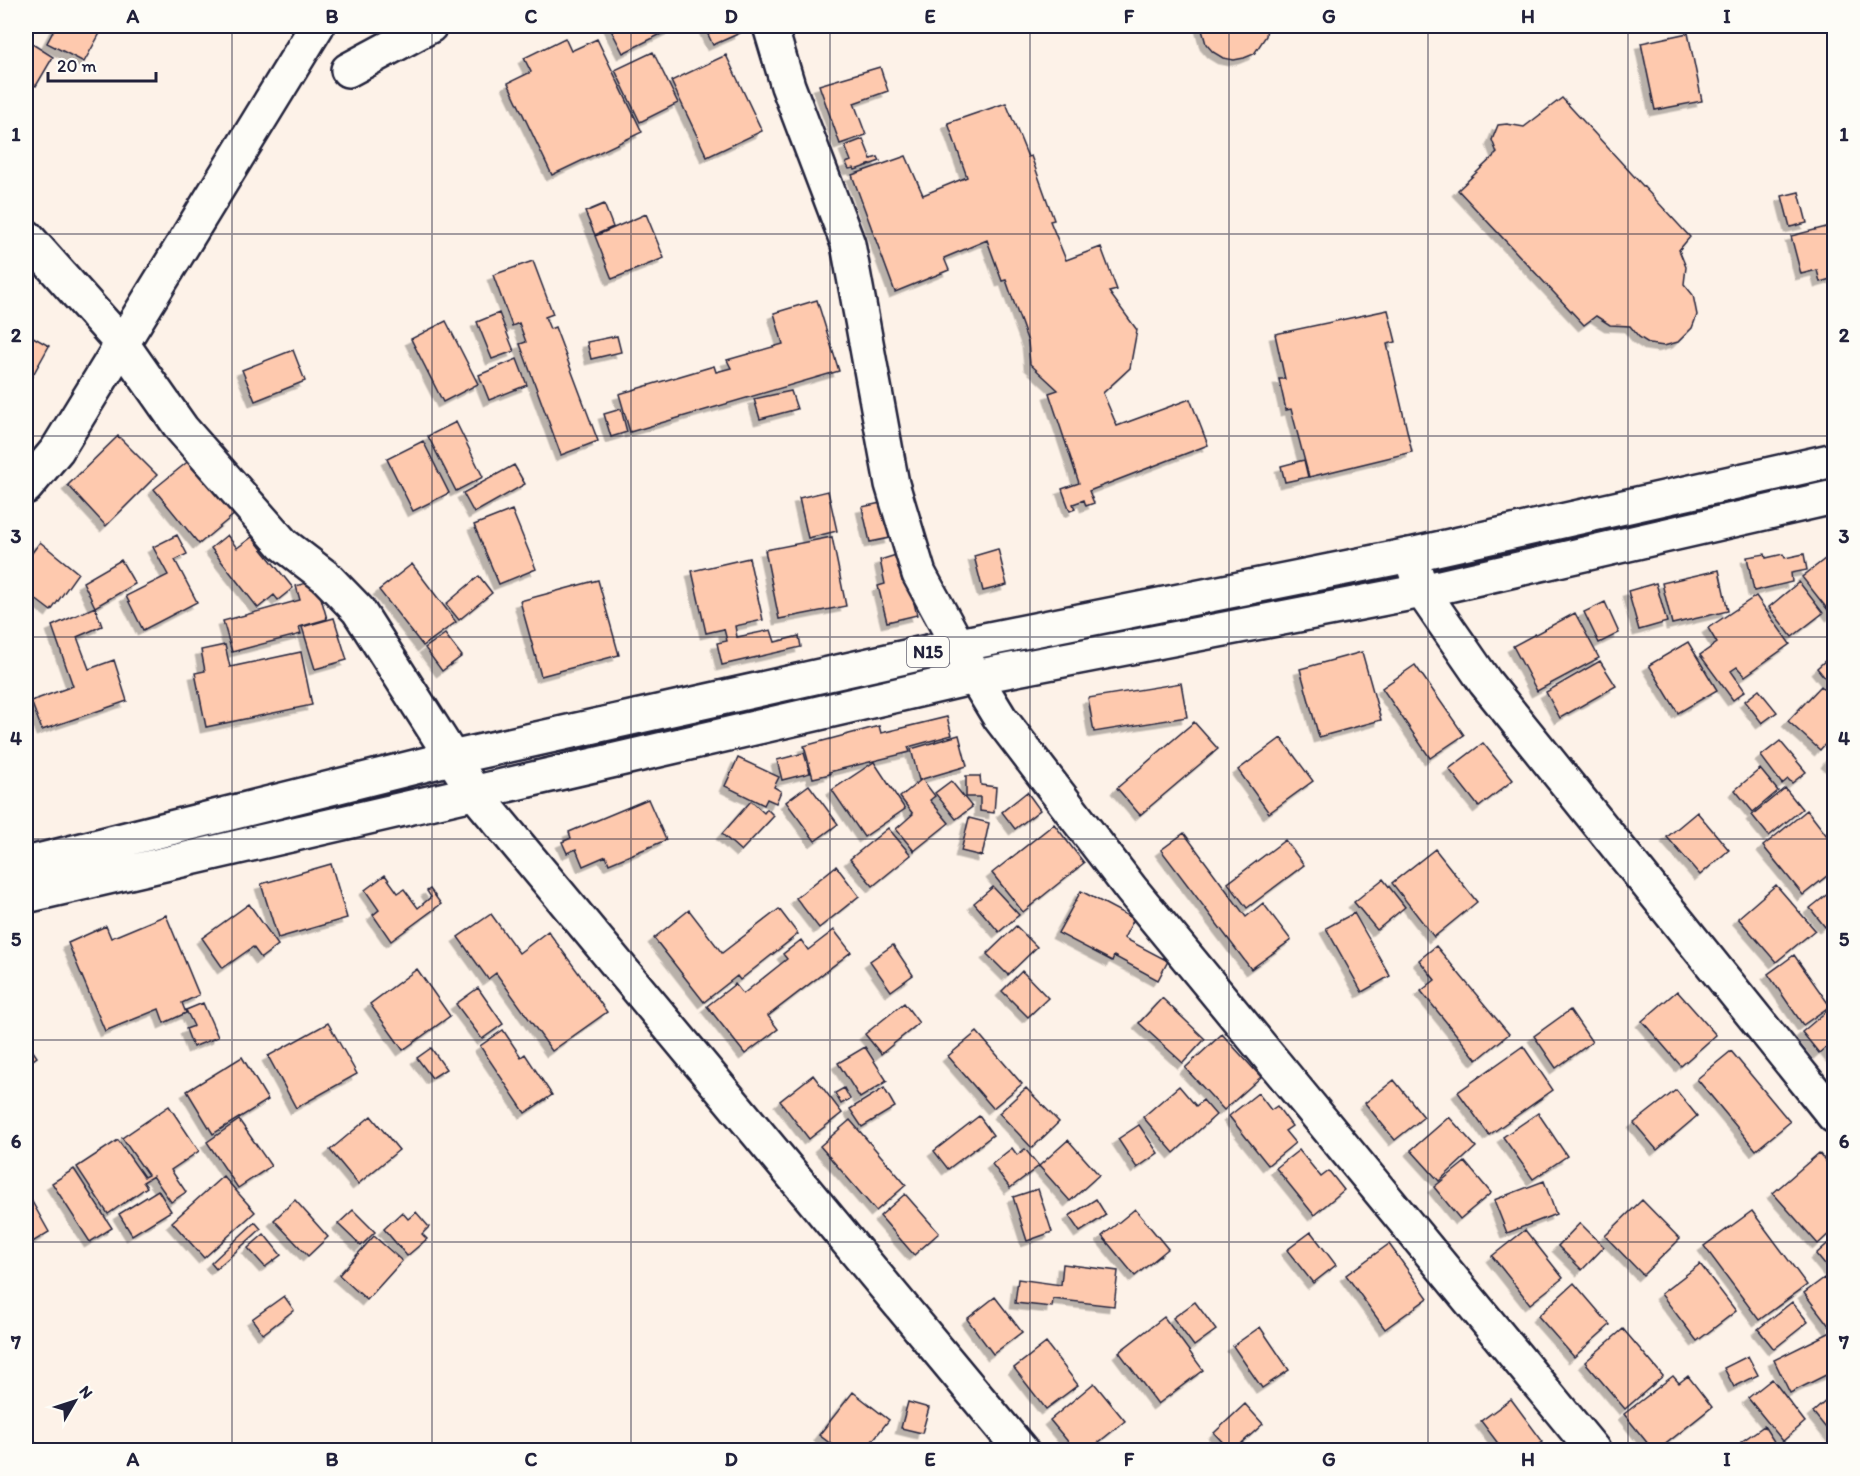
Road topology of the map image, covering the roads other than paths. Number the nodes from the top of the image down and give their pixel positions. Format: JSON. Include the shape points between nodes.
{"nodes":[{"id":1,"x":317,"y":26,"type":"edge"},
{"id":2,"x":430,"y":26,"type":"edge"},
{"id":3,"x":770,"y":26,"type":"edge"},
{"id":4,"x":348,"y":70,"type":"dead end"},
{"id":5,"x":26,"y":236,"type":"edge"},
{"id":6,"x":123,"y":345,"type":"junction"},
{"id":7,"x":1834,"y":460,"type":"edge"},
{"id":8,"x":26,"y":487,"type":"edge"},
{"id":9,"x":1834,"y":497,"type":"edge"},
{"id":10,"x":1410,"y":555,"type":"junction"},
{"id":11,"x":1422,"y":591,"type":"junction"},
{"id":12,"x":959,"y":645,"type":"junction"},
{"id":13,"x":975,"y":677,"type":"junction"},
{"id":14,"x":451,"y":758,"type":"junction"},
{"id":15,"x":474,"y":792,"type":"junction"},
{"id":16,"x":26,"y":864,"type":"edge"},
{"id":17,"x":26,"y":896,"type":"edge"},
{"id":18,"x":1834,"y":1116,"type":"edge"},
{"id":19,"x":1021,"y":1450,"type":"edge"},
{"id":20,"x":1593,"y":1450,"type":"edge"}],
"edges":[{"from":1,"to":6,"type":"main road"},
{"from":2,"to":4,"type":"main road"},
{"from":3,"to":12,"type":"main road","via":[[788,86],[848,244],[892,484],[919,574]]},
{"from":5,"to":6,"type":"main road"},
{"from":6,"to":8,"type":"main road","via":[[57,450]]},
{"from":6,"to":14,"type":"main road","via":[[182,429],[284,544],[326,577],[358,610]]},
{"from":7,"to":10,"type":"main road","number":"N15"},
{"from":9,"to":11,"type":"main road","number":"N15"},
{"from":10,"to":11,"type":"main road"},
{"from":10,"to":12,"type":"main road","number":"N15"},
{"from":11,"to":13,"type":"main road","number":"N15"},
{"from":11,"to":18,"type":"main road","via":[[1485,682]]},
{"from":12,"to":13,"type":"main road"},
{"from":12,"to":14,"type":"main road","number":"N15"},
{"from":13,"to":15,"type":"main road","number":"N15"},
{"from":13,"to":20,"type":"main road","via":[[1000,718],[1131,889]]},
{"from":14,"to":15,"type":"main road"},
{"from":14,"to":16,"type":"main road","number":"N15"},
{"from":15,"to":17,"type":"main road","number":"N15"},
{"from":15,"to":19,"type":"main road"}]}
